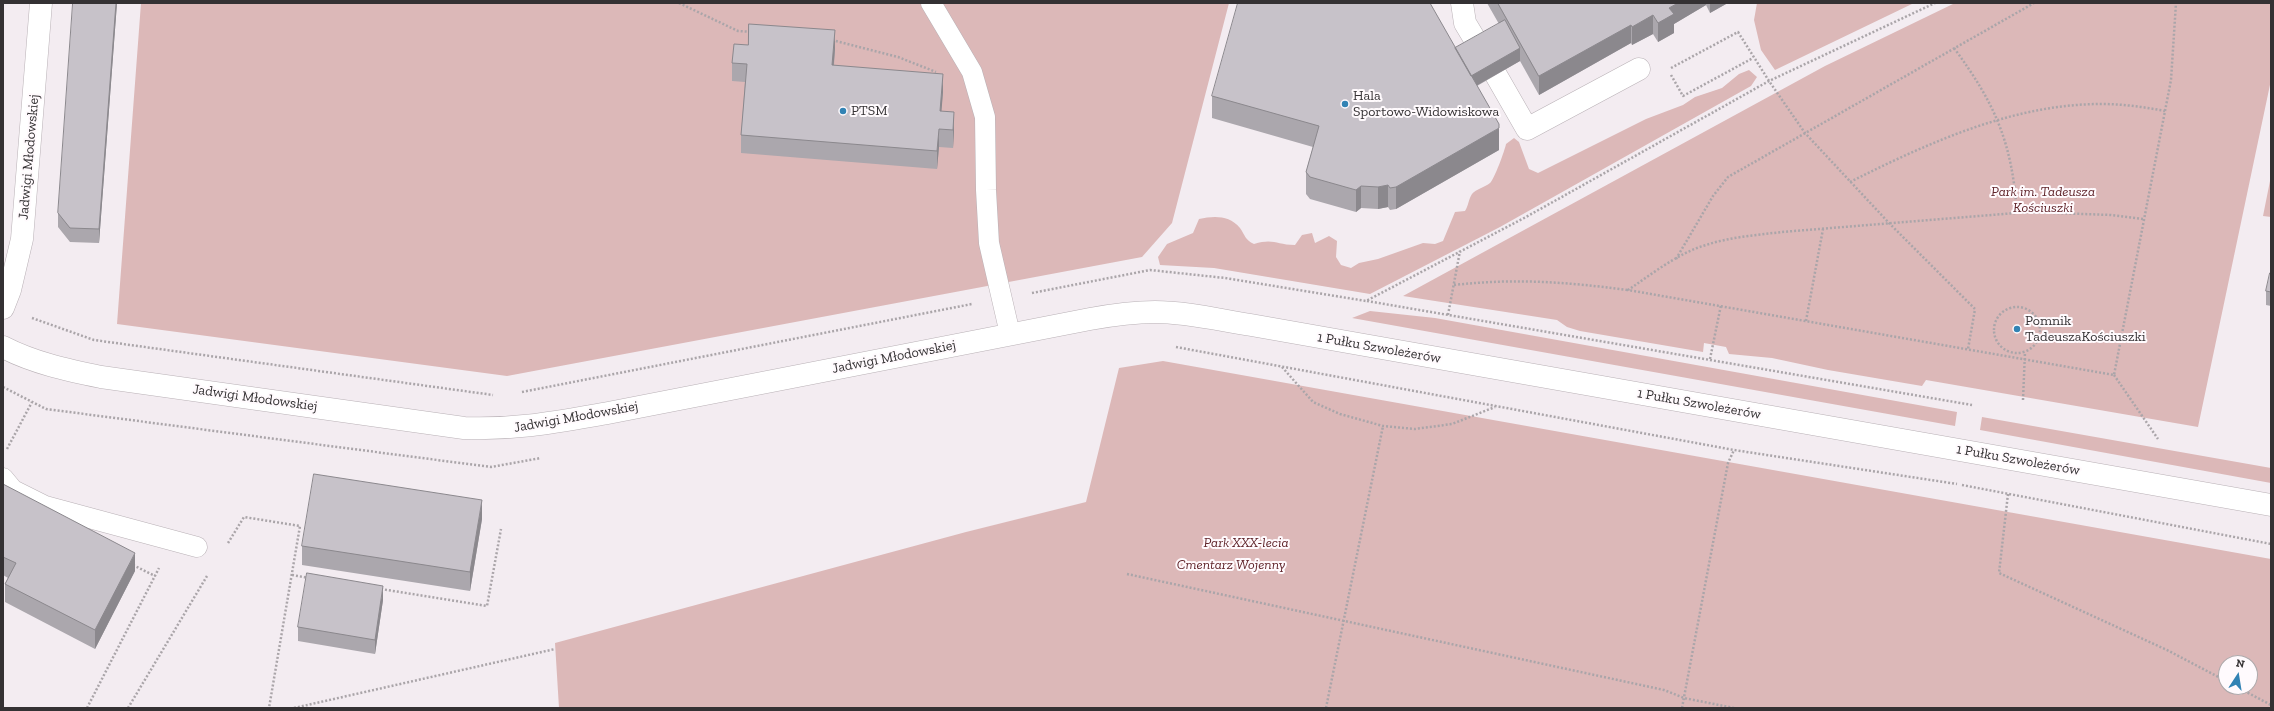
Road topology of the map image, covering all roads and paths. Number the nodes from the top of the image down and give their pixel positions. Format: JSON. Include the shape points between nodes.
{"nodes":[{"id":1,"x":42,"y":3,"type":"edge"},
{"id":2,"x":680,"y":3,"type":"edge"},
{"id":3,"x":931,"y":3,"type":"edge"},
{"id":4,"x":1462,"y":3,"type":"edge"},
{"id":5,"x":2034,"y":3,"type":"edge"},
{"id":6,"x":2176,"y":3,"type":"edge"},
{"id":7,"x":754,"y":32,"type":"edge"},
{"id":8,"x":825,"y":39,"type":"edge"},
{"id":9,"x":1480,"y":48,"type":"edge"},
{"id":10,"x":1954,"y":48,"type":"junction"},
{"id":11,"x":1753,"y":58,"type":"junction"},
{"id":12,"x":1639,"y":69,"type":"dead end"},
{"id":13,"x":942,"y":74,"type":"edge"},
{"id":14,"x":1496,"y":75,"type":"edge"},
{"id":15,"x":2165,"y":111,"type":"junction"},
{"id":16,"x":1998,"y":120,"type":"junction"},
{"id":17,"x":1805,"y":133,"type":"junction"},
{"id":18,"x":1850,"y":182,"type":"junction"},
{"id":19,"x":2017,"y":213,"type":"junction"},
{"id":20,"x":2143,"y":219,"type":"junction"},
{"id":21,"x":1889,"y":224,"type":"junction"},
{"id":22,"x":1823,"y":229,"type":"junction"},
{"id":23,"x":1460,"y":251,"type":"dead end"},
{"id":24,"x":1676,"y":259,"type":"junction"},
{"id":25,"x":1454,"y":286,"type":"junction"},
{"id":26,"x":1628,"y":290,"type":"junction"},
{"id":27,"x":1366,"y":300,"type":"dead end"},
{"id":28,"x":1721,"y":306,"type":"junction"},
{"id":29,"x":3,"y":308,"type":"edge"},
{"id":30,"x":1125,"y":313,"type":"joint"},
{"id":31,"x":1448,"y":315,"type":"junction"},
{"id":32,"x":1806,"y":321,"type":"junction"},
{"id":33,"x":1010,"y":334,"type":"junction"},
{"id":34,"x":3,"y":347,"type":"edge"},
{"id":35,"x":1968,"y":349,"type":"junction"},
{"id":36,"x":2003,"y":349,"type":"junction"},
{"id":37,"x":2025,"y":352,"type":"junction"},
{"id":38,"x":1996,"y":354,"type":"junction"},
{"id":39,"x":1234,"y":358,"type":"dead end"},
{"id":40,"x":2026,"y":359,"type":"junction"},
{"id":41,"x":1710,"y":360,"type":"junction"},
{"id":42,"x":1282,"y":367,"type":"junction"},
{"id":43,"x":2114,"y":375,"type":"junction"},
{"id":44,"x":2023,"y":400,"type":"dead end"},
{"id":45,"x":32,"y":402,"type":"dead end"},
{"id":46,"x":1972,"y":405,"type":"dead end"},
{"id":47,"x":1495,"y":407,"type":"junction"},
{"id":48,"x":1383,"y":426,"type":"junction"},
{"id":49,"x":2158,"y":439,"type":"dead end"},
{"id":50,"x":7,"y":449,"type":"dead end"},
{"id":51,"x":1734,"y":450,"type":"junction"},
{"id":52,"x":3,"y":478,"type":"edge"},
{"id":53,"x":2008,"y":494,"type":"junction"},
{"id":54,"x":2271,"y":505,"type":"edge"},
{"id":55,"x":501,"y":529,"type":"dead end"},
{"id":56,"x":173,"y":540,"type":"junction"},
{"id":57,"x":2271,"y":544,"type":"edge"},
{"id":58,"x":197,"y":547,"type":"dead end"},
{"id":59,"x":223,"y":550,"type":"dead end"},
{"id":60,"x":211,"y":569,"type":"dead end"},
{"id":61,"x":1127,"y":574,"type":"dead end"},
{"id":62,"x":292,"y":575,"type":"junction"},
{"id":63,"x":315,"y":579,"type":"edge"},
{"id":64,"x":378,"y":589,"type":"edge"},
{"id":65,"x":1344,"y":620,"type":"junction"},
{"id":66,"x":555,"y":649,"type":"dead end"},
{"id":67,"x":2218,"y":677,"type":"edge"},
{"id":68,"x":2252,"y":695,"type":"edge"},
{"id":69,"x":1684,"y":698,"type":"junction"},
{"id":70,"x":2271,"y":705,"type":"edge"},
{"id":71,"x":87,"y":708,"type":"edge"},
{"id":72,"x":128,"y":708,"type":"edge"},
{"id":73,"x":269,"y":708,"type":"edge"},
{"id":74,"x":294,"y":708,"type":"edge"},
{"id":75,"x":1326,"y":708,"type":"edge"},
{"id":76,"x":1682,"y":708,"type":"edge"},
{"id":77,"x":1734,"y":708,"type":"edge"}],
"edges":[{"from":1,"to":29,"type":"street","name":"Jadwigi Młodowskiej","via":[[22,239]]},
{"from":2,"to":7,"type":"path","via":[[738,31]]},
{"from":3,"to":33,"type":"lane","via":[[972,72],[985,117],[989,243]]},
{"from":4,"to":9,"type":"street","via":[[1465,23]]},
{"from":5,"to":10,"type":"path"},
{"from":6,"to":15,"type":"path","via":[[2171,80]]},
{"from":8,"to":13,"type":"path","via":[[898,57]]},
{"from":10,"to":16,"type":"path","via":[[1977,79]]},
{"from":10,"to":17,"type":"path"},
{"from":11,"to":11,"type":"path","via":[[1738,32],[1668,70],[1683,96]]},
{"from":11,"to":17,"type":"path"},
{"from":12,"to":14,"type":"street","via":[[1527,129]]},
{"from":15,"to":16,"type":"path","via":[[2138,106],[2101,104],[2060,108]]},
{"from":15,"to":20,"type":"path"},
{"from":16,"to":18,"type":"path","via":[[1922,146]]},
{"from":16,"to":19,"type":"path","via":[[2015,181]]},
{"from":17,"to":18,"type":"path"},
{"from":17,"to":24,"type":"path","via":[[1728,177],[1713,196]]},
{"from":18,"to":21,"type":"path"},
{"from":19,"to":20,"type":"path","via":[[2111,214]]},
{"from":19,"to":21,"type":"path"},
{"from":20,"to":43,"type":"path"},
{"from":21,"to":22,"type":"path"},
{"from":21,"to":35,"type":"path","via":[[1975,309]]},
{"from":22,"to":24,"type":"path","via":[[1742,237],[1705,245]]},
{"from":22,"to":32,"type":"path"},
{"from":23,"to":25,"type":"path"},
{"from":24,"to":26,"type":"path"},
{"from":25,"to":26,"type":"path","via":[[1540,280]]},
{"from":25,"to":31,"type":"path"},
{"from":26,"to":28,"type":"path"},
{"from":27,"to":31,"type":"path"},
{"from":28,"to":32,"type":"path"},
{"from":28,"to":41,"type":"path"},
{"from":30,"to":33,"type":"street","name":"Jadwigi Młodowskiej"},
{"from":30,"to":54,"type":"street","name":"1 Pułku Szwoleżerów","via":[[1157,312],[1244,324]]},
{"from":31,"to":41,"type":"path"},
{"from":32,"to":35,"type":"path"},
{"from":33,"to":34,"type":"street","name":"Jadwigi Młodowskiej","via":[[608,413],[536,426],[500,429],[464,428],[101,377],[62,369]]},
{"from":35,"to":38,"type":"path"},
{"from":36,"to":37,"type":"path","via":[[2018,354]]},
{"from":36,"to":37,"type":"path","via":[[1995,336],[1996,321],[2006,310],[2013,307],[2034,314],[2040,328],[2037,343]]},
{"from":36,"to":38,"type":"path"},
{"from":37,"to":40,"type":"path"},
{"from":38,"to":40,"type":"path"},
{"from":39,"to":42,"type":"path"},
{"from":40,"to":43,"type":"path"},
{"from":40,"to":44,"type":"path"},
{"from":41,"to":46,"type":"path"},
{"from":42,"to":47,"type":"path"},
{"from":42,"to":48,"type":"path","via":[[1313,402],[1340,414]]},
{"from":43,"to":49,"type":"path"},
{"from":45,"to":50,"type":"path"},
{"from":47,"to":48,"type":"path","via":[[1452,424],[1415,429]]},
{"from":47,"to":51,"type":"path"},
{"from":48,"to":65,"type":"path"},
{"from":51,"to":53,"type":"path","via":[[1959,484]]},
{"from":51,"to":69,"type":"path","via":[[1728,463]]},
{"from":52,"to":56,"type":"lane","via":[[13,490],[44,506]]},
{"from":53,"to":57,"type":"path"},
{"from":53,"to":67,"type":"path","via":[[2000,573],[2167,650]]},
{"from":55,"to":64,"type":"path","via":[[487,606]]},
{"from":56,"to":58,"type":"lane"},
{"from":56,"to":71,"type":"path"},
{"from":59,"to":62,"type":"path","via":[[244,517],[300,526]]},
{"from":60,"to":72,"type":"path"},
{"from":61,"to":65,"type":"path"},
{"from":62,"to":63,"type":"path"},
{"from":62,"to":73,"type":"path"},
{"from":65,"to":69,"type":"path","via":[[1657,689]]},
{"from":65,"to":75,"type":"path"},
{"from":66,"to":74,"type":"path"},
{"from":68,"to":70,"type":"path"},
{"from":69,"to":76,"type":"path"},
{"from":69,"to":77,"type":"path"}]}
